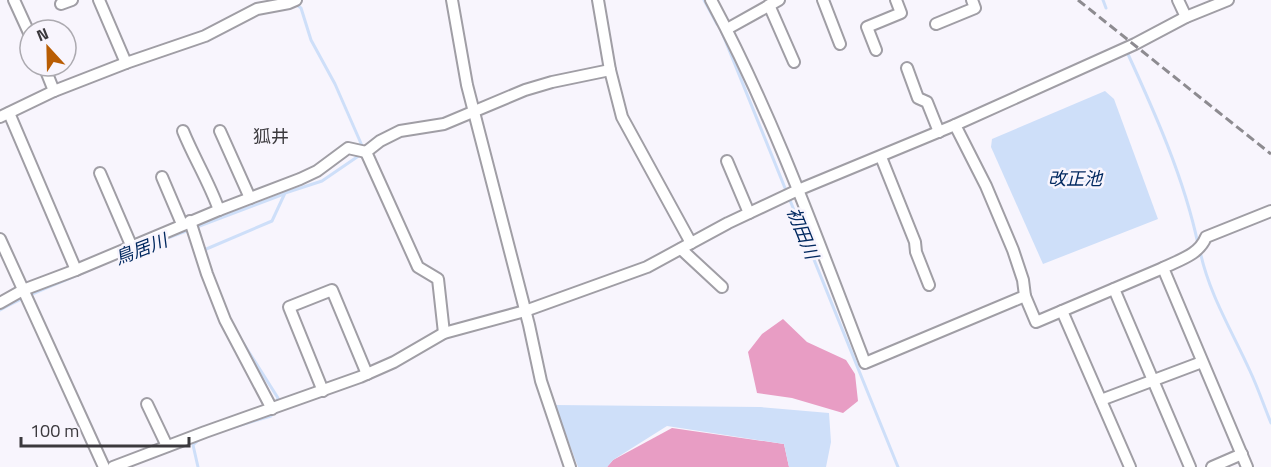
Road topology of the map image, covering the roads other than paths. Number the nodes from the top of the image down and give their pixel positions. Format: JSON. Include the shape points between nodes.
{"nodes":[{"id":1,"x":14,"y":0,"type":"edge"},
{"id":2,"x":99,"y":0,"type":"edge"},
{"id":3,"x":452,"y":0,"type":"edge"},
{"id":4,"x":598,"y":0,"type":"edge"},
{"id":5,"x":711,"y":0,"type":"edge"},
{"id":6,"x":824,"y":0,"type":"edge"},
{"id":7,"x":896,"y":0,"type":"edge"},
{"id":8,"x":972,"y":0,"type":"edge"},
{"id":9,"x":1179,"y":0,"type":"edge"},
{"id":10,"x":1228,"y":0,"type":"edge"},
{"id":11,"x":292,"y":2,"type":"edge"},
{"id":12,"x":774,"y":3,"type":"edge"},
{"id":13,"x":1186,"y":17,"type":"junction"},
{"id":14,"x":22,"y":18,"type":"edge"},
{"id":15,"x":936,"y":24,"type":"dead end"},
{"id":16,"x":727,"y":29,"type":"junction"},
{"id":17,"x":840,"y":44,"type":"dead end"},
{"id":18,"x":876,"y":50,"type":"dead end"},
{"id":19,"x":794,"y":62,"type":"dead end"},
{"id":20,"x":126,"y":63,"type":"junction"},
{"id":21,"x":907,"y":68,"type":"dead end"},
{"id":22,"x":610,"y":70,"type":"junction"},
{"id":23,"x":49,"y":78,"type":"edge"},
{"id":24,"x":54,"y":91,"type":"junction"},
{"id":25,"x":473,"y":112,"type":"junction"},
{"id":26,"x":5,"y":115,"type":"edge"},
{"id":27,"x":955,"y":125,"type":"junction"},
{"id":28,"x":183,"y":130,"type":"dead end"},
{"id":29,"x":220,"y":130,"type":"dead end"},
{"id":30,"x":939,"y":132,"type":"junction"},
{"id":31,"x":366,"y":152,"type":"junction"},
{"id":32,"x":881,"y":157,"type":"junction"},
{"id":33,"x":727,"y":161,"type":"dead end"},
{"id":34,"x":100,"y":173,"type":"dead end"},
{"id":35,"x":162,"y":177,"type":"dead end"},
{"id":36,"x":798,"y":190,"type":"junction"},
{"id":37,"x":250,"y":198,"type":"junction"},
{"id":38,"x":219,"y":210,"type":"junction"},
{"id":39,"x":1271,"y":211,"type":"edge"},
{"id":40,"x":749,"y":213,"type":"junction"},
{"id":41,"x":186,"y":223,"type":"junction"},
{"id":42,"x":0,"y":239,"type":"edge"},
{"id":43,"x":691,"y":243,"type":"junction"},
{"id":44,"x":131,"y":245,"type":"junction"},
{"id":45,"x":681,"y":249,"type":"junction"},
{"id":46,"x":1163,"y":268,"type":"junction"},
{"id":47,"x":76,"y":270,"type":"junction"},
{"id":48,"x":929,"y":285,"type":"dead end"},
{"id":49,"x":722,"y":287,"type":"dead end"},
{"id":50,"x":1114,"y":289,"type":"junction"},
{"id":51,"x":24,"y":294,"type":"junction"},
{"id":52,"x":1025,"y":296,"type":"junction"},
{"id":53,"x":1,"y":301,"type":"edge"},
{"id":54,"x":525,"y":311,"type":"junction"},
{"id":55,"x":1062,"y":311,"type":"junction"},
{"id":56,"x":444,"y":333,"type":"junction"},
{"id":57,"x":1202,"y":362,"type":"junction"},
{"id":58,"x":367,"y":374,"type":"junction"},
{"id":59,"x":1153,"y":381,"type":"junction"},
{"id":60,"x":323,"y":391,"type":"junction"},
{"id":61,"x":1101,"y":400,"type":"junction"},
{"id":62,"x":147,"y":404,"type":"dead end"},
{"id":63,"x":275,"y":408,"type":"junction"},
{"id":64,"x":167,"y":446,"type":"junction"},
{"id":65,"x":1242,"y":454,"type":"junction"},
{"id":66,"x":104,"y":467,"type":"edge"},
{"id":67,"x":113,"y":467,"type":"edge"},
{"id":68,"x":570,"y":467,"type":"edge"},
{"id":69,"x":1130,"y":467,"type":"edge"},
{"id":70,"x":1190,"y":467,"type":"edge"},
{"id":71,"x":1212,"y":467,"type":"edge"},
{"id":72,"x":1247,"y":467,"type":"edge"}],
"edges":[{"from":1,"to":14,"type":"street"},
{"from":2,"to":20,"type":"street"},
{"from":3,"to":25,"type":"street"},
{"from":4,"to":22,"type":"street"},
{"from":5,"to":16,"type":"street"},
{"from":6,"to":17,"type":"street"},
{"from":7,"to":18,"type":"street","via":[[901,14],[867,27]]},
{"from":8,"to":15,"type":"street","via":[[975,8]]},
{"from":9,"to":13,"type":"street"},
{"from":10,"to":13,"type":"street"},
{"from":11,"to":20,"type":"street","via":[[257,9],[205,36]]},
{"from":12,"to":16,"type":"street"},
{"from":12,"to":19,"type":"street"},
{"from":13,"to":27,"type":"street"},
{"from":16,"to":36,"type":"street"},
{"from":20,"to":24,"type":"street"},
{"from":21,"to":30,"type":"street","via":[[918,98],[927,102]]},
{"from":22,"to":25,"type":"street","via":[[525,90]]},
{"from":22,"to":43,"type":"street","via":[[621,117]]},
{"from":23,"to":24,"type":"street"},
{"from":24,"to":26,"type":"street"},
{"from":25,"to":31,"type":"street","via":[[437,126],[400,131]]},
{"from":25,"to":54,"type":"street"},
{"from":26,"to":47,"type":"street"},
{"from":27,"to":30,"type":"street"},
{"from":27,"to":52,"type":"street","via":[[1013,250]]},
{"from":28,"to":38,"type":"street"},
{"from":29,"to":37,"type":"street"},
{"from":30,"to":32,"type":"street"},
{"from":31,"to":37,"type":"street","via":[[348,148],[317,171]]},
{"from":31,"to":56,"type":"street","via":[[418,267],[438,279]]},
{"from":32,"to":36,"type":"street"},
{"from":32,"to":48,"type":"street"},
{"from":33,"to":40,"type":"street"},
{"from":34,"to":44,"type":"street"},
{"from":35,"to":41,"type":"street"},
{"from":36,"to":40,"type":"street"},
{"from":36,"to":52,"type":"street","via":[[866,363]]},
{"from":37,"to":38,"type":"street"},
{"from":38,"to":41,"type":"street"},
{"from":39,"to":46,"type":"street","via":[[1206,237],[1203,246],[1191,255]]},
{"from":40,"to":43,"type":"street"},
{"from":41,"to":44,"type":"street"},
{"from":41,"to":63,"type":"street","via":[[194,233],[225,320]]},
{"from":42,"to":51,"type":"street"},
{"from":43,"to":45,"type":"street"},
{"from":44,"to":47,"type":"street"},
{"from":45,"to":49,"type":"street"},
{"from":45,"to":54,"type":"street","via":[[625,276]]},
{"from":46,"to":50,"type":"street"},
{"from":46,"to":57,"type":"street"},
{"from":47,"to":51,"type":"street"},
{"from":50,"to":55,"type":"street"},
{"from":50,"to":59,"type":"street"},
{"from":51,"to":53,"type":"street"},
{"from":51,"to":66,"type":"street"},
{"from":52,"to":55,"type":"street","via":[[1036,322]]},
{"from":54,"to":56,"type":"street"},
{"from":54,"to":68,"type":"street","via":[[546,399]]},
{"from":55,"to":61,"type":"street"},
{"from":56,"to":58,"type":"street"},
{"from":57,"to":59,"type":"street"},
{"from":57,"to":65,"type":"street"},
{"from":58,"to":60,"type":"street"},
{"from":58,"to":60,"type":"street","via":[[332,290],[289,308]]},
{"from":59,"to":61,"type":"street"},
{"from":59,"to":70,"type":"street"},
{"from":60,"to":63,"type":"street"},
{"from":61,"to":69,"type":"street"},
{"from":62,"to":64,"type":"street"},
{"from":63,"to":64,"type":"street"},
{"from":64,"to":67,"type":"street"},
{"from":65,"to":71,"type":"street"},
{"from":65,"to":72,"type":"street"}]}
